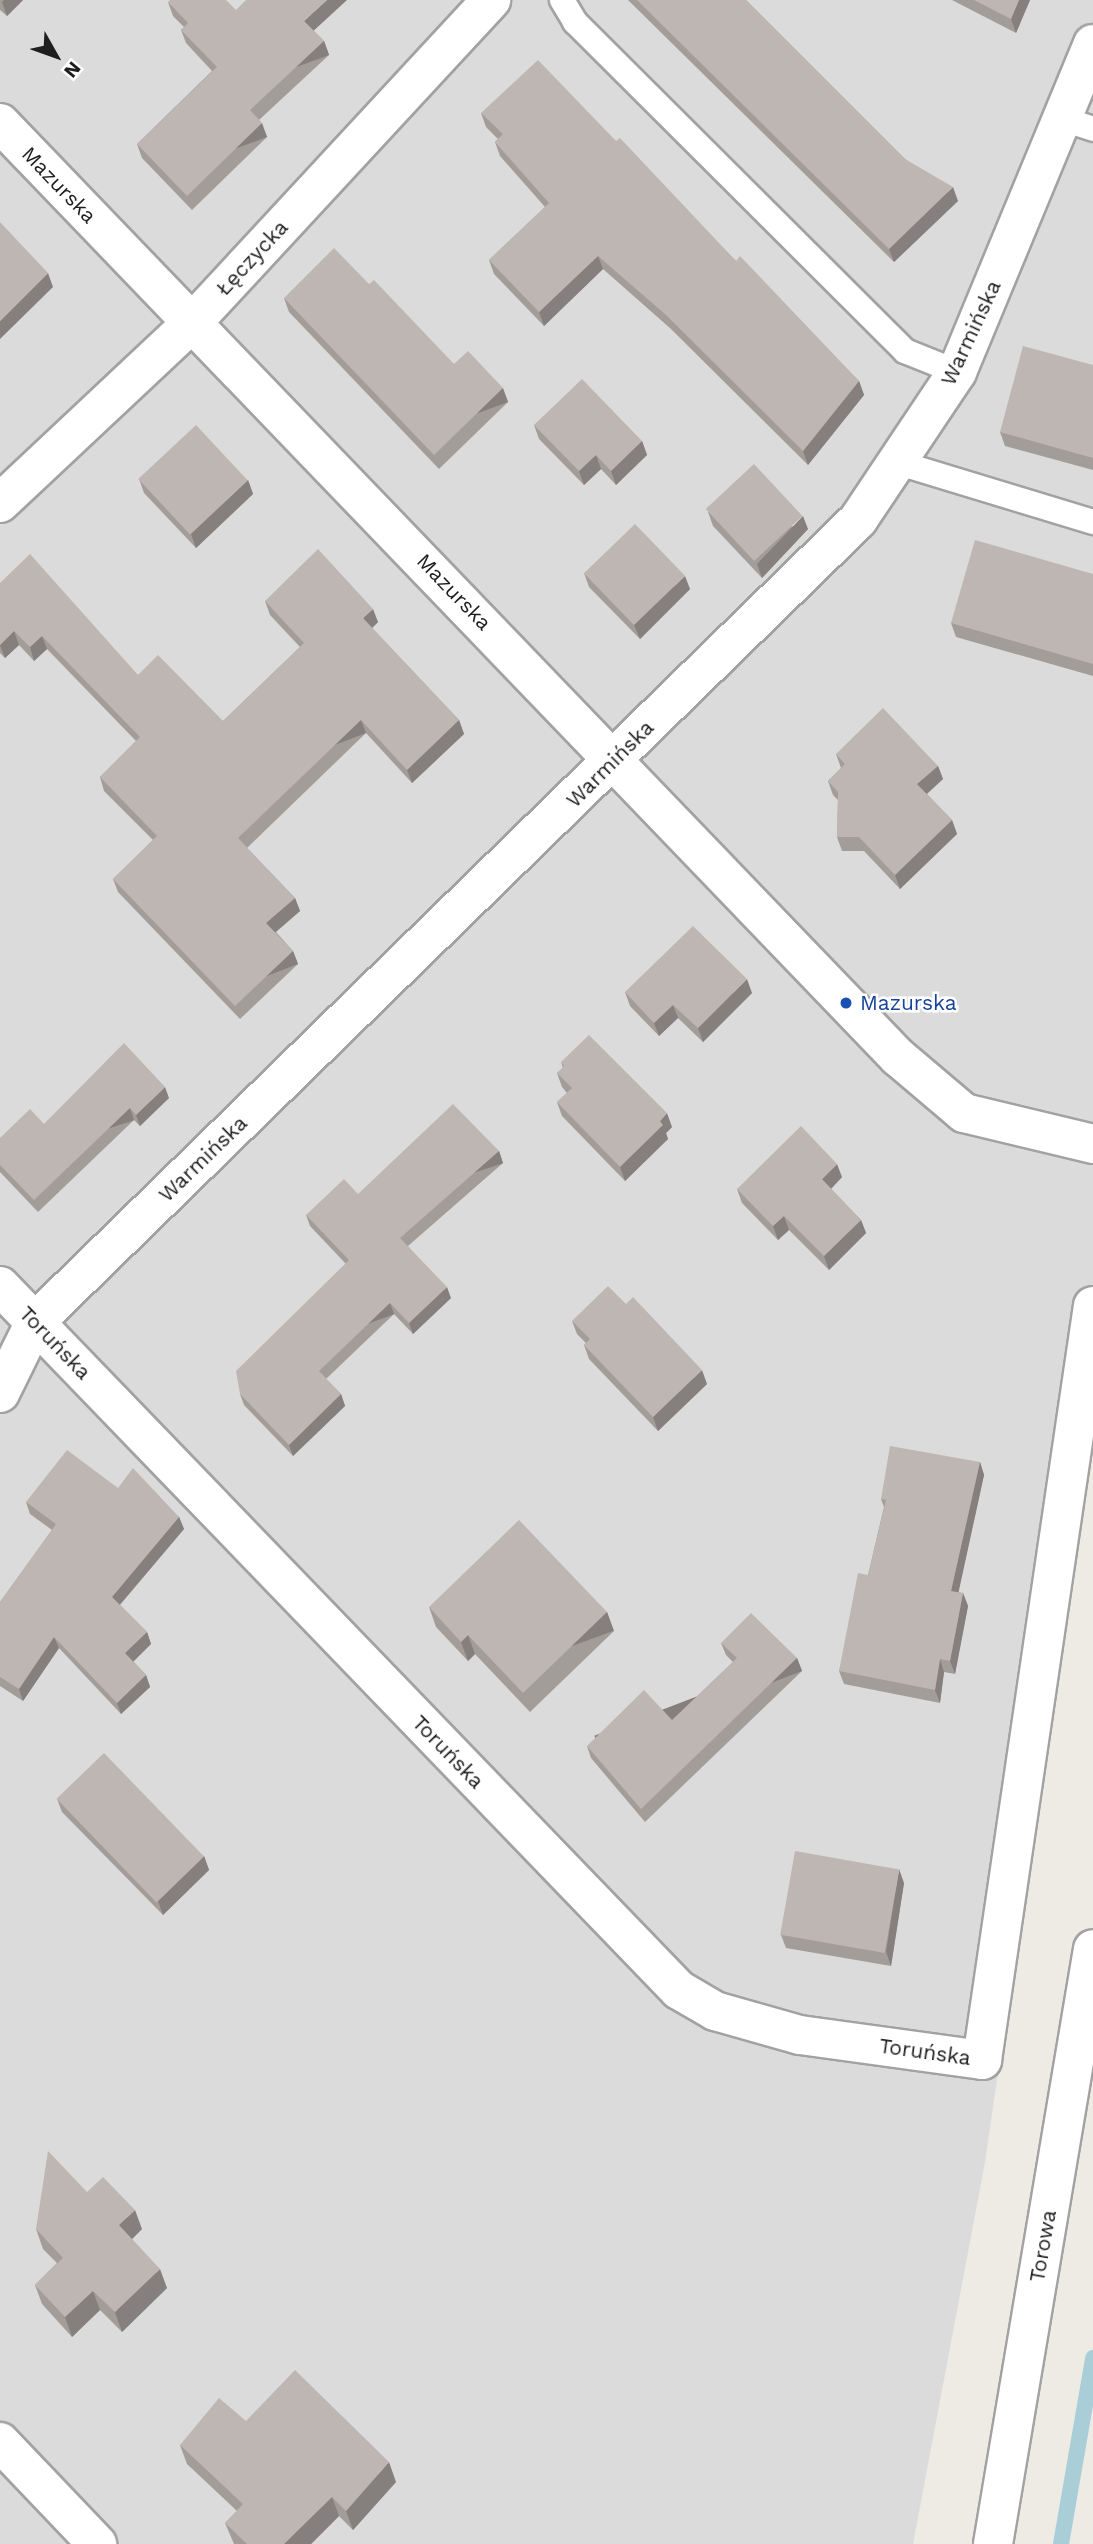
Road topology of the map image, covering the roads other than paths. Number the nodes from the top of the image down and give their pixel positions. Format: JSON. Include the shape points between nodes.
{"nodes":[{"id":1,"x":491,"y":0,"type":"edge"},
{"id":2,"x":562,"y":0,"type":"edge"},
{"id":3,"x":1093,"y":44,"type":"edge"},
{"id":4,"x":0,"y":123,"type":"edge"},
{"id":5,"x":1078,"y":124,"type":"edge"},
{"id":6,"x":193,"y":322,"type":"junction"},
{"id":7,"x":957,"y":372,"type":"junction"},
{"id":8,"x":899,"y":463,"type":"junction"},
{"id":9,"x":0,"y":503,"type":"edge"},
{"id":10,"x":1093,"y":522,"type":"edge"},
{"id":11,"x":615,"y":759,"type":"junction"},
{"id":12,"x":1093,"y":1144,"type":"edge"},
{"id":13,"x":0,"y":1286,"type":"edge"},
{"id":14,"x":1093,"y":1307,"type":"edge"},
{"id":15,"x":35,"y":1322,"type":"junction"},
{"id":16,"x":0,"y":1393,"type":"edge"},
{"id":17,"x":1093,"y":1949,"type":"edge"},
{"id":18,"x":0,"y":2442,"type":"edge"},
{"id":19,"x":97,"y":2544,"type":"edge"},
{"id":20,"x":993,"y":2544,"type":"edge"}],
"edges":[{"from":1,"to":6,"type":"street","name":"Łęczycka"},
{"from":2,"to":7,"type":"lane","via":[[575,22],[905,351]]},
{"from":3,"to":5,"type":"street","name":"Warmińska"},
{"from":4,"to":6,"type":"street","name":"Mazurska"},
{"from":5,"to":7,"type":"street","name":"Warmińska"},
{"from":6,"to":9,"type":"street","name":"Łęczycka"},
{"from":6,"to":11,"type":"street","name":"Mazurska"},
{"from":7,"to":8,"type":"street","name":"Warmińska"},
{"from":8,"to":10,"type":"lane"},
{"from":8,"to":11,"type":"street","name":"Warmińska","via":[[858,520]]},
{"from":11,"to":12,"type":"street","name":"Mazurska","via":[[898,1058],[964,1113]]},
{"from":11,"to":15,"type":"street","name":"Warmińska"},
{"from":13,"to":15,"type":"street","name":"Toruńska"},
{"from":14,"to":15,"type":"street","name":"Toruńska","via":[[982,2060],[800,2035],[715,2011],[680,1990]]},
{"from":15,"to":16,"type":"street","name":"Warmińska"},
{"from":17,"to":20,"type":"street","name":"Torowa"},
{"from":18,"to":19,"type":"street"}]}
